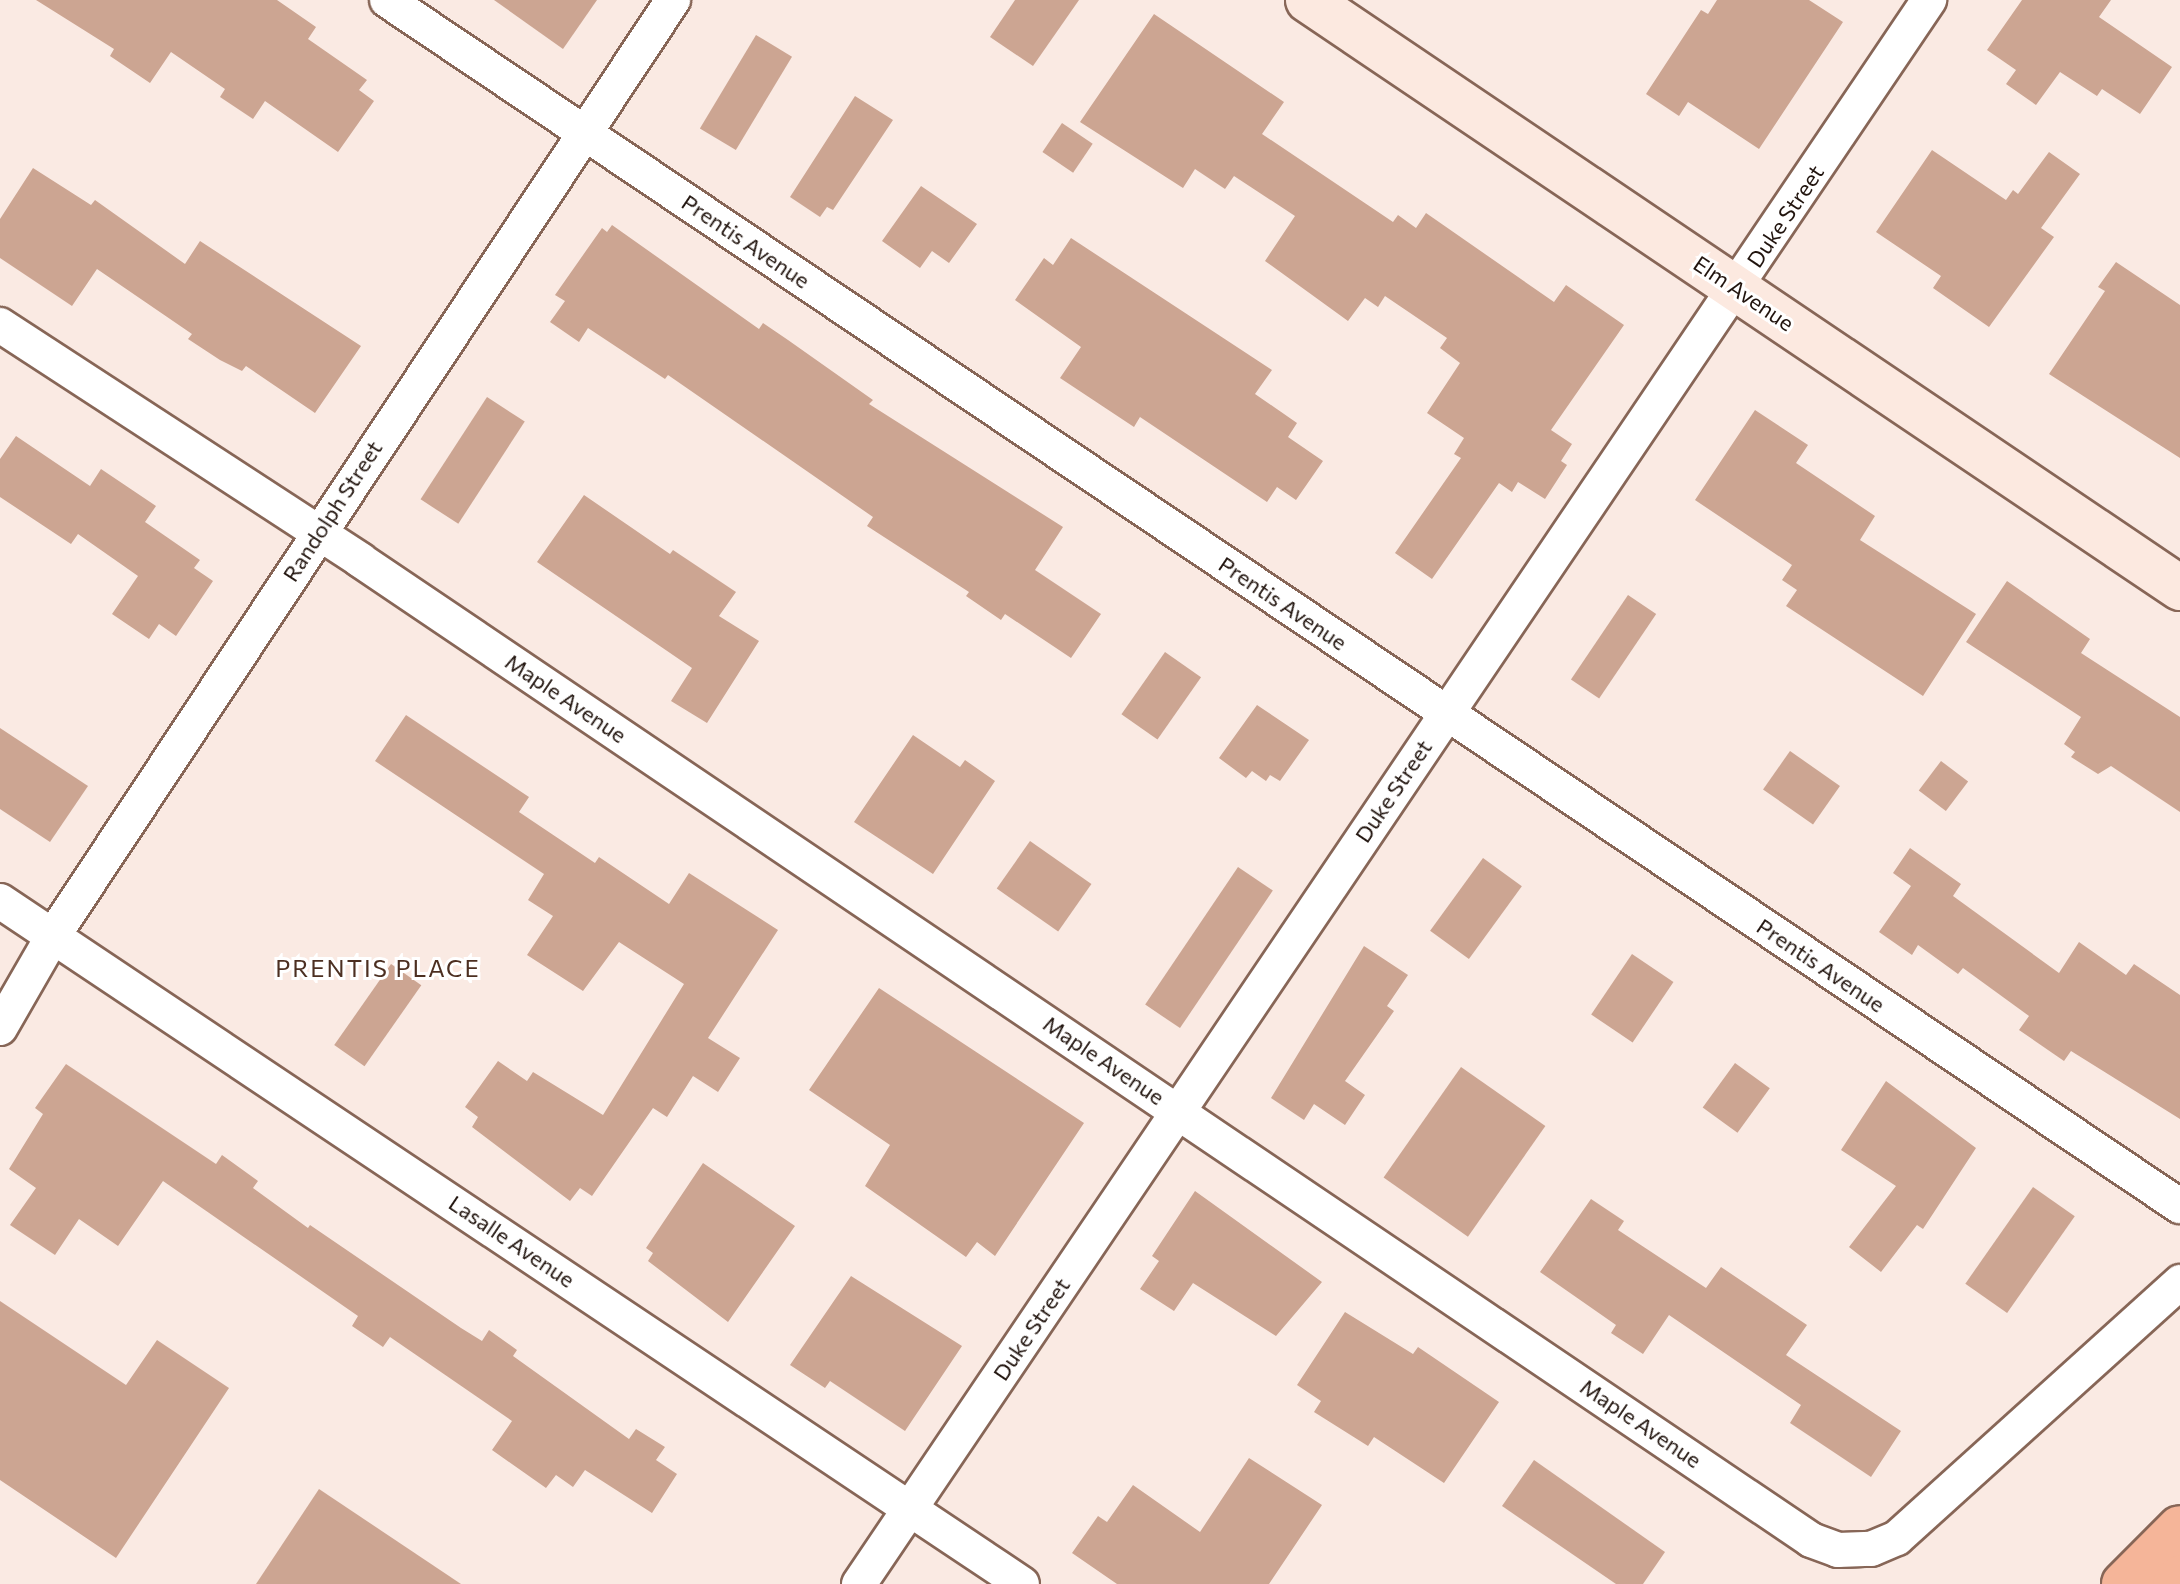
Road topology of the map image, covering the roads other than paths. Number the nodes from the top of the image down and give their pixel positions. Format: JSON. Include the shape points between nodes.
{"nodes":[{"id":1,"x":387,"y":0,"type":"edge"},
{"id":2,"x":673,"y":0,"type":"edge"},
{"id":3,"x":1929,"y":0,"type":"edge"},
{"id":4,"x":1315,"y":2,"type":"edge"},
{"id":5,"x":584,"y":132,"type":"junction"},
{"id":6,"x":1738,"y":288,"type":"junction"},
{"id":7,"x":0,"y":325,"type":"edge"},
{"id":8,"x":318,"y":532,"type":"junction"},
{"id":9,"x":2180,"y":588,"type":"edge"},
{"id":10,"x":1446,"y":713,"type":"junction"},
{"id":11,"x":0,"y":901,"type":"edge"},
{"id":12,"x":53,"y":936,"type":"junction"},
{"id":13,"x":0,"y":1028,"type":"edge"},
{"id":14,"x":1179,"y":1110,"type":"junction"},
{"id":15,"x":2180,"y":1206,"type":"edge"},
{"id":16,"x":2180,"y":1282,"type":"edge"},
{"id":17,"x":911,"y":1506,"type":"junction"},
{"id":18,"x":2180,"y":1528,"type":"edge"},
{"id":19,"x":2180,"y":1578,"type":"edge"},
{"id":20,"x":859,"y":1584,"type":"edge"},
{"id":21,"x":1022,"y":1584,"type":"edge"},
{"id":22,"x":2124,"y":1584,"type":"edge"},
{"id":23,"x":2175,"y":1584,"type":"edge"}],
"edges":[{"from":1,"to":5,"type":"street","name":"Prentis Avenue"},
{"from":2,"to":5,"type":"street","name":"Randolph Street"},
{"from":3,"to":6,"type":"street","name":"Duke Street"},
{"from":4,"to":6,"type":"main road","name":"Elm Avenue"},
{"from":5,"to":8,"type":"street","name":"Randolph Street"},
{"from":5,"to":10,"type":"street","name":"Prentis Avenue"},
{"from":6,"to":9,"type":"main road","name":"Elm Avenue"},
{"from":6,"to":10,"type":"street","name":"Duke Street"},
{"from":7,"to":8,"type":"street","name":"Maple Avenue"},
{"from":8,"to":12,"type":"street","name":"Randolph Street"},
{"from":8,"to":14,"type":"street","name":"Maple Avenue"},
{"from":10,"to":14,"type":"street","name":"Duke Street"},
{"from":10,"to":15,"type":"street","name":"Prentis Avenue"},
{"from":11,"to":12,"type":"street","name":"Lasalle Avenue"},
{"from":12,"to":13,"type":"street","name":"Randolph Street"},
{"from":12,"to":17,"type":"street","name":"Lasalle Avenue"},
{"from":14,"to":16,"type":"street","name":"Maple Avenue","via":[[1811,1540],[1838,1550],[1871,1549],[1897,1538]]},
{"from":14,"to":17,"type":"street","name":"Duke Street"},
{"from":17,"to":20,"type":"street","name":"Duke Street"},
{"from":17,"to":21,"type":"street","name":"Lasalle Avenue"},
{"from":18,"to":22,"type":"highway"},
{"from":19,"to":23,"type":"highway"}]}
